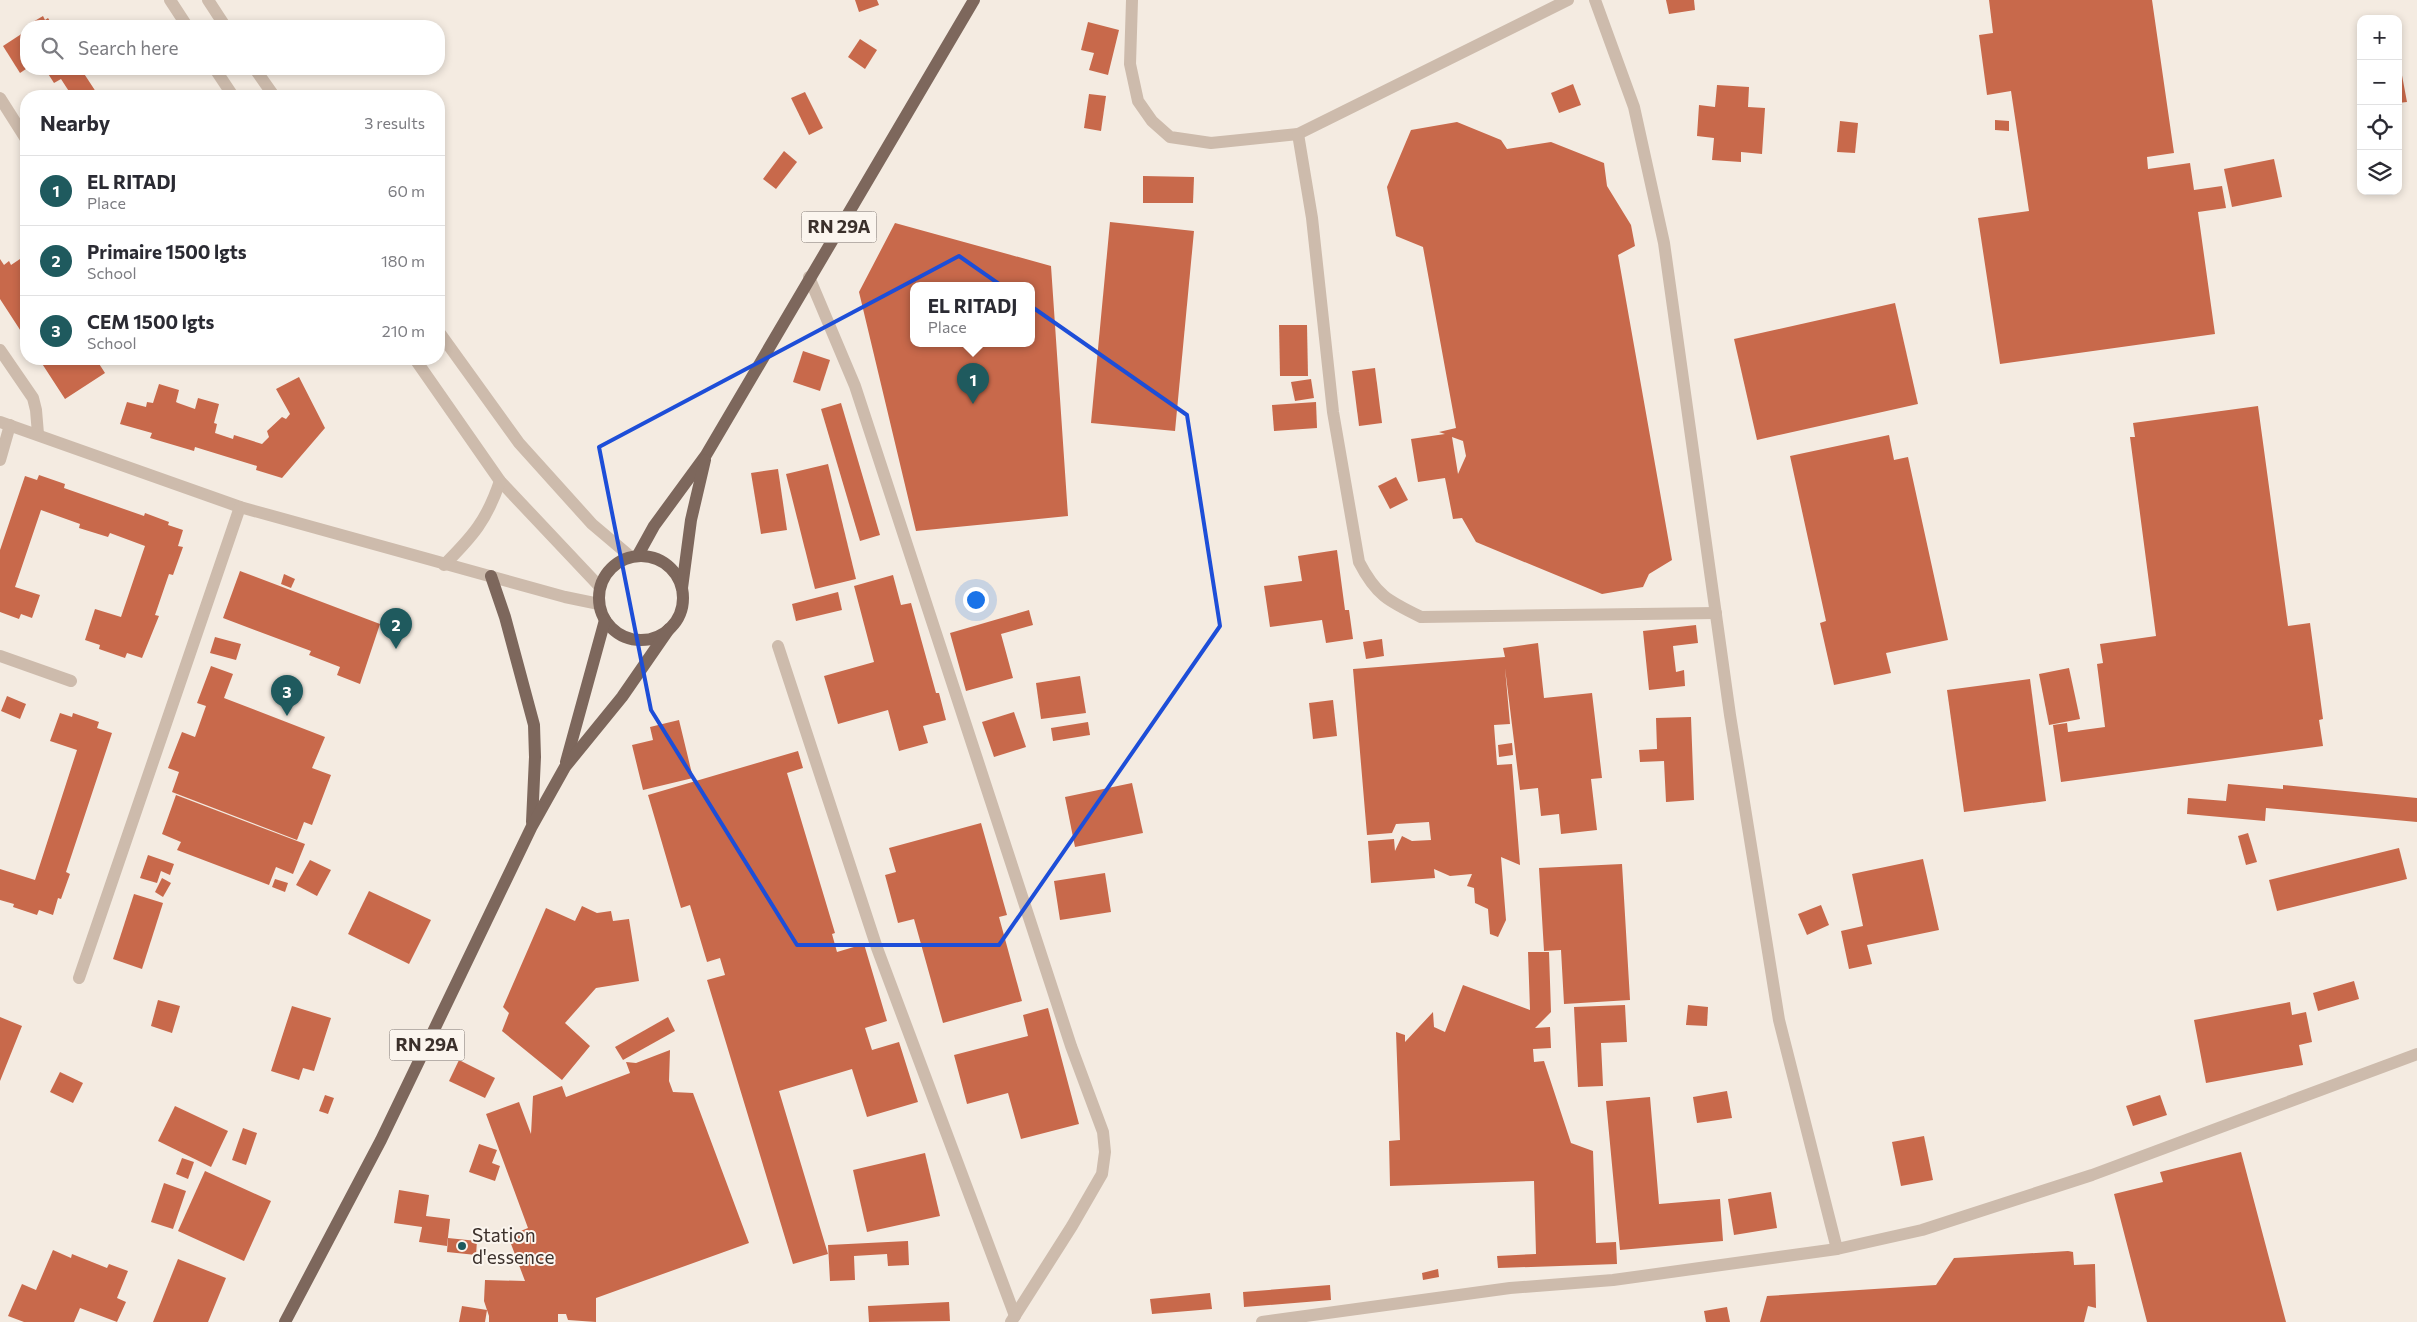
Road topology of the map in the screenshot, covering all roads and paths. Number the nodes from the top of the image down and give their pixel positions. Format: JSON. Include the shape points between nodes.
{"nodes":[{"id":1,"x":170,"y":0,"type":"edge"},
{"id":2,"x":208,"y":0,"type":"edge"},
{"id":3,"x":974,"y":0,"type":"edge"},
{"id":4,"x":1132,"y":0,"type":"edge"},
{"id":5,"x":1568,"y":0,"type":"edge"},
{"id":6,"x":1595,"y":0,"type":"edge"},
{"id":7,"x":183,"y":20,"type":"edge"},
{"id":8,"x":222,"y":20,"type":"edge"},
{"id":9,"x":219,"y":75,"type":"edge"},
{"id":10,"x":259,"y":75,"type":"edge"},
{"id":11,"x":229,"y":90,"type":"edge"},
{"id":12,"x":270,"y":90,"type":"edge"},
{"id":13,"x":0,"y":98,"type":"edge"},
{"id":14,"x":20,"y":130,"type":"edge"},
{"id":15,"x":1298,"y":134,"type":"junction"},
{"id":16,"x":809,"y":278,"type":"junction"},
{"id":17,"x":445,"y":340,"type":"edge"},
{"id":18,"x":0,"y":350,"type":"edge"},
{"id":19,"x":418,"y":365,"type":"edge"},
{"id":20,"x":5,"y":424,"type":"edge"},
{"id":21,"x":38,"y":434,"type":"junction"},
{"id":22,"x":706,"y":455,"type":"junction"},
{"id":23,"x":0,"y":460,"type":"edge"},
{"id":24,"x":500,"y":481,"type":"junction"},
{"id":25,"x":240,"y":507,"type":"junction"},
{"id":26,"x":634,"y":556,"type":"junction"},
{"id":27,"x":444,"y":565,"type":"junction"},
{"id":28,"x":491,"y":576,"type":"junction"},
{"id":29,"x":600,"y":587,"type":"junction"},
{"id":30,"x":682,"y":589,"type":"junction"},
{"id":31,"x":599,"y":604,"type":"junction"},
{"id":32,"x":1716,"y":613,"type":"junction"},
{"id":33,"x":605,"y":620,"type":"junction"},
{"id":34,"x":669,"y":629,"type":"junction"},
{"id":35,"x":778,"y":646,"type":"dead end"},
{"id":36,"x":0,"y":656,"type":"edge"},
{"id":37,"x":70,"y":681,"type":"dead end"},
{"id":38,"x":565,"y":767,"type":"junction"},
{"id":39,"x":532,"y":826,"type":"junction"},
{"id":40,"x":79,"y":978,"type":"dead end"},
{"id":41,"x":2417,"y":1054,"type":"edge"},
{"id":42,"x":1837,"y":1249,"type":"junction"},
{"id":43,"x":1013,"y":1319,"type":"edge"},
{"id":44,"x":285,"y":1322,"type":"edge"},
{"id":45,"x":1262,"y":1322,"type":"edge"}],
"edges":[{"from":1,"to":7,"type":"street"},
{"from":2,"to":8,"type":"street"},
{"from":3,"to":16,"type":"main road","number":"RN 29A"},
{"from":4,"to":15,"type":"street","via":[[1130,64],[1138,101],[1152,121],[1170,137],[1211,143]]},
{"from":5,"to":15,"type":"street"},
{"from":6,"to":32,"type":"street","via":[[1634,107],[1664,243]]},
{"from":9,"to":11,"type":"street"},
{"from":10,"to":12,"type":"street"},
{"from":13,"to":14,"type":"street"},
{"from":15,"to":32,"type":"street","via":[[1312,218],[1333,412],[1359,562],[1369,582],[1386,600],[1421,618]]},
{"from":16,"to":22,"type":"main road","number":"RN 29A"},
{"from":16,"to":43,"type":"street","via":[[855,386],[1071,1046],[1103,1132],[1102,1174]]},
{"from":17,"to":26,"type":"street","via":[[519,443],[592,524]]},
{"from":18,"to":21,"type":"street","via":[[33,398]]},
{"from":19,"to":24,"type":"street"},
{"from":20,"to":21,"type":"street"},
{"from":20,"to":23,"type":"street"},
{"from":21,"to":25,"type":"street"},
{"from":22,"to":26,"type":"main road","number":"RN 29A"},
{"from":22,"to":30,"type":"main road","number":"RN 29A","via":[[691,520]]},
{"from":24,"to":27,"type":"street","via":[[491,507],[473,536]]},
{"from":24,"to":29,"type":"street"},
{"from":25,"to":27,"type":"street"},
{"from":25,"to":40,"type":"street"},
{"from":26,"to":29,"type":"main road","via":[[617,563],[606,573]]},
{"from":26,"to":30,"type":"main road","via":[[653,557],[666,564],[677,576]]},
{"from":27,"to":28,"type":"street"},
{"from":28,"to":31,"type":"street"},
{"from":28,"to":39,"type":"main road","via":[[534,725]]},
{"from":29,"to":31,"type":"main road"},
{"from":30,"to":34,"type":"main road","via":[[683,604]]},
{"from":31,"to":33,"type":"main road"},
{"from":32,"to":42,"type":"street","via":[[1779,1020]]},
{"from":33,"to":34,"type":"main road","via":[[615,631],[628,638],[642,640],[656,637]]},
{"from":33,"to":38,"type":"main road","number":"RN 29A"},
{"from":34,"to":38,"type":"main road","number":"RN 29A","via":[[622,697]]},
{"from":35,"to":43,"type":"street","via":[[878,948]]},
{"from":36,"to":37,"type":"street"},
{"from":38,"to":39,"type":"main road","number":"RN 29A"},
{"from":39,"to":44,"type":"main road","number":"RN 29A","via":[[381,1140]]},
{"from":41,"to":42,"type":"street","via":[[2092,1175],[1922,1230]]},
{"from":42,"to":45,"type":"street","via":[[1613,1280],[1510,1288]]}]}
